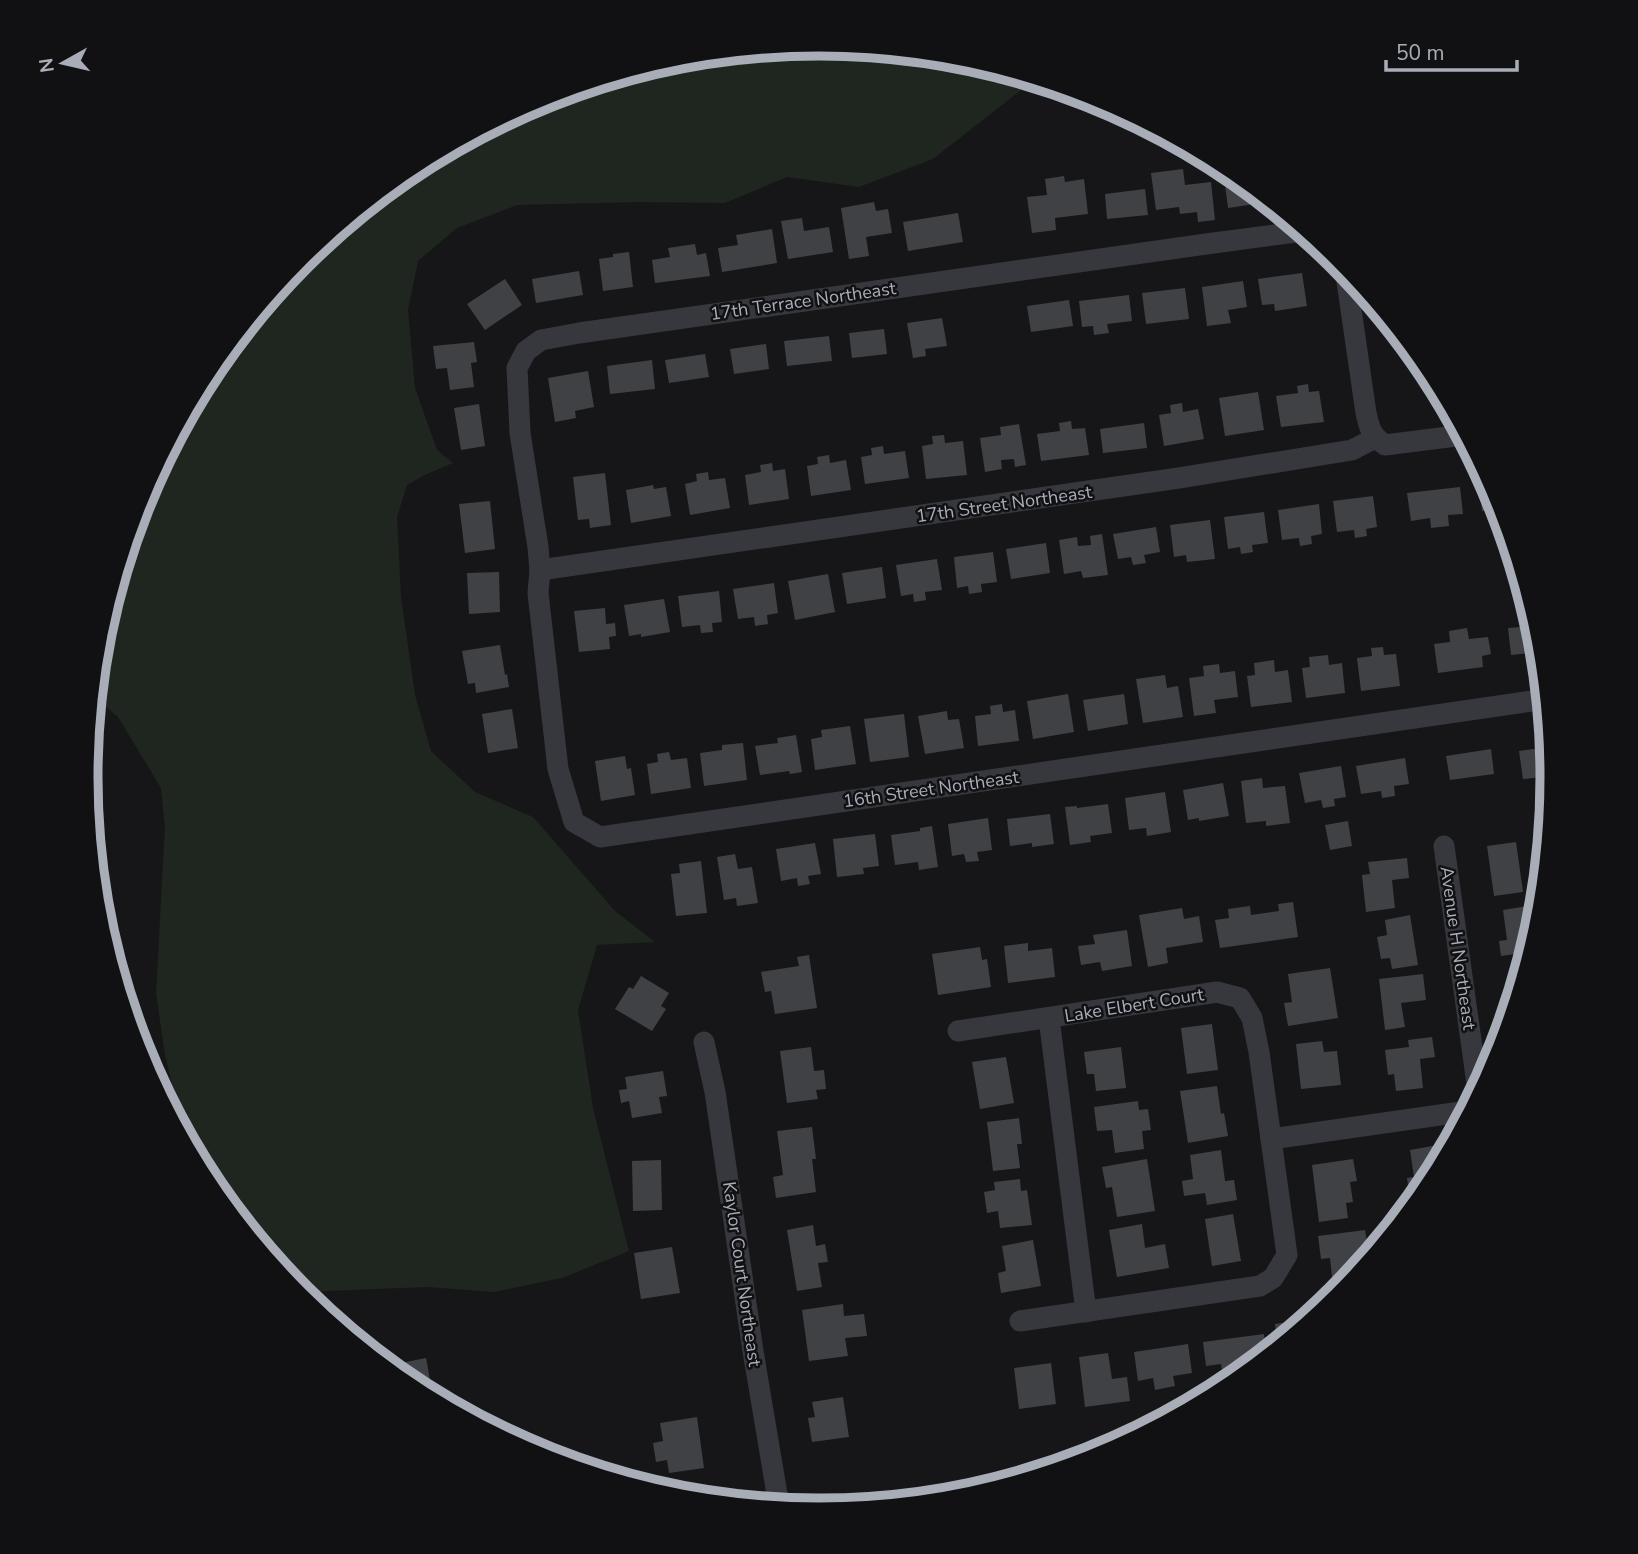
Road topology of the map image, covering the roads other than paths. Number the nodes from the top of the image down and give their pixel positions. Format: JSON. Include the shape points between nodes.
{"nodes":[{"id":1,"x":1292,"y":233,"type":"edge"},
{"id":2,"x":1348,"y":288,"type":"edge"},
{"id":3,"x":1454,"y":436,"type":"edge"},
{"id":4,"x":1375,"y":438,"type":"junction"},
{"id":5,"x":540,"y":570,"type":"junction"},
{"id":6,"x":1535,"y":700,"type":"edge"},
{"id":7,"x":1444,"y":846,"type":"dead end"},
{"id":8,"x":1049,"y":1018,"type":"junction"},
{"id":9,"x":958,"y":1031,"type":"dead end"},
{"id":10,"x":705,"y":1042,"type":"dead end"},
{"id":11,"x":1476,"y":1074,"type":"edge"},
{"id":12,"x":1457,"y":1113,"type":"edge"},
{"id":13,"x":1271,"y":1139,"type":"junction"},
{"id":14,"x":1086,"y":1312,"type":"junction"},
{"id":15,"x":1020,"y":1321,"type":"dead end"},
{"id":16,"x":777,"y":1496,"type":"edge"}],
"edges":[{"from":1,"to":5,"type":"street","name":"17th Terrace Northeast","via":[[541,340],[526,351],[517,368],[520,433]]},
{"from":2,"to":4,"type":"street","via":[[1366,413]]},
{"from":3,"to":4,"type":"street","via":[[1385,445]]},
{"from":4,"to":5,"type":"street","name":"17th Street Northeast","via":[[1352,450],[1180,478]]},
{"from":5,"to":6,"type":"street","name":"16th Street Northeast","via":[[538,593],[558,769],[574,822],[600,837]]},
{"from":7,"to":11,"type":"street","name":"Avenue H Northeast"},
{"from":8,"to":9,"type":"street","name":"Lake Elbert Court"},
{"from":8,"to":13,"type":"street","name":"Lake Elbert Court","via":[[1217,992],[1240,998],[1252,1018]]},
{"from":8,"to":14,"type":"street","name":"Lake Elbert Court"},
{"from":10,"to":16,"type":"street","name":"Kaylor Court Northeast"},
{"from":12,"to":13,"type":"street"},
{"from":13,"to":14,"type":"street","name":"Lake Elbert Court","via":[[1286,1255],[1273,1278],[1260,1286]]},
{"from":14,"to":15,"type":"street","name":"Lake Elbert Court"}]}
